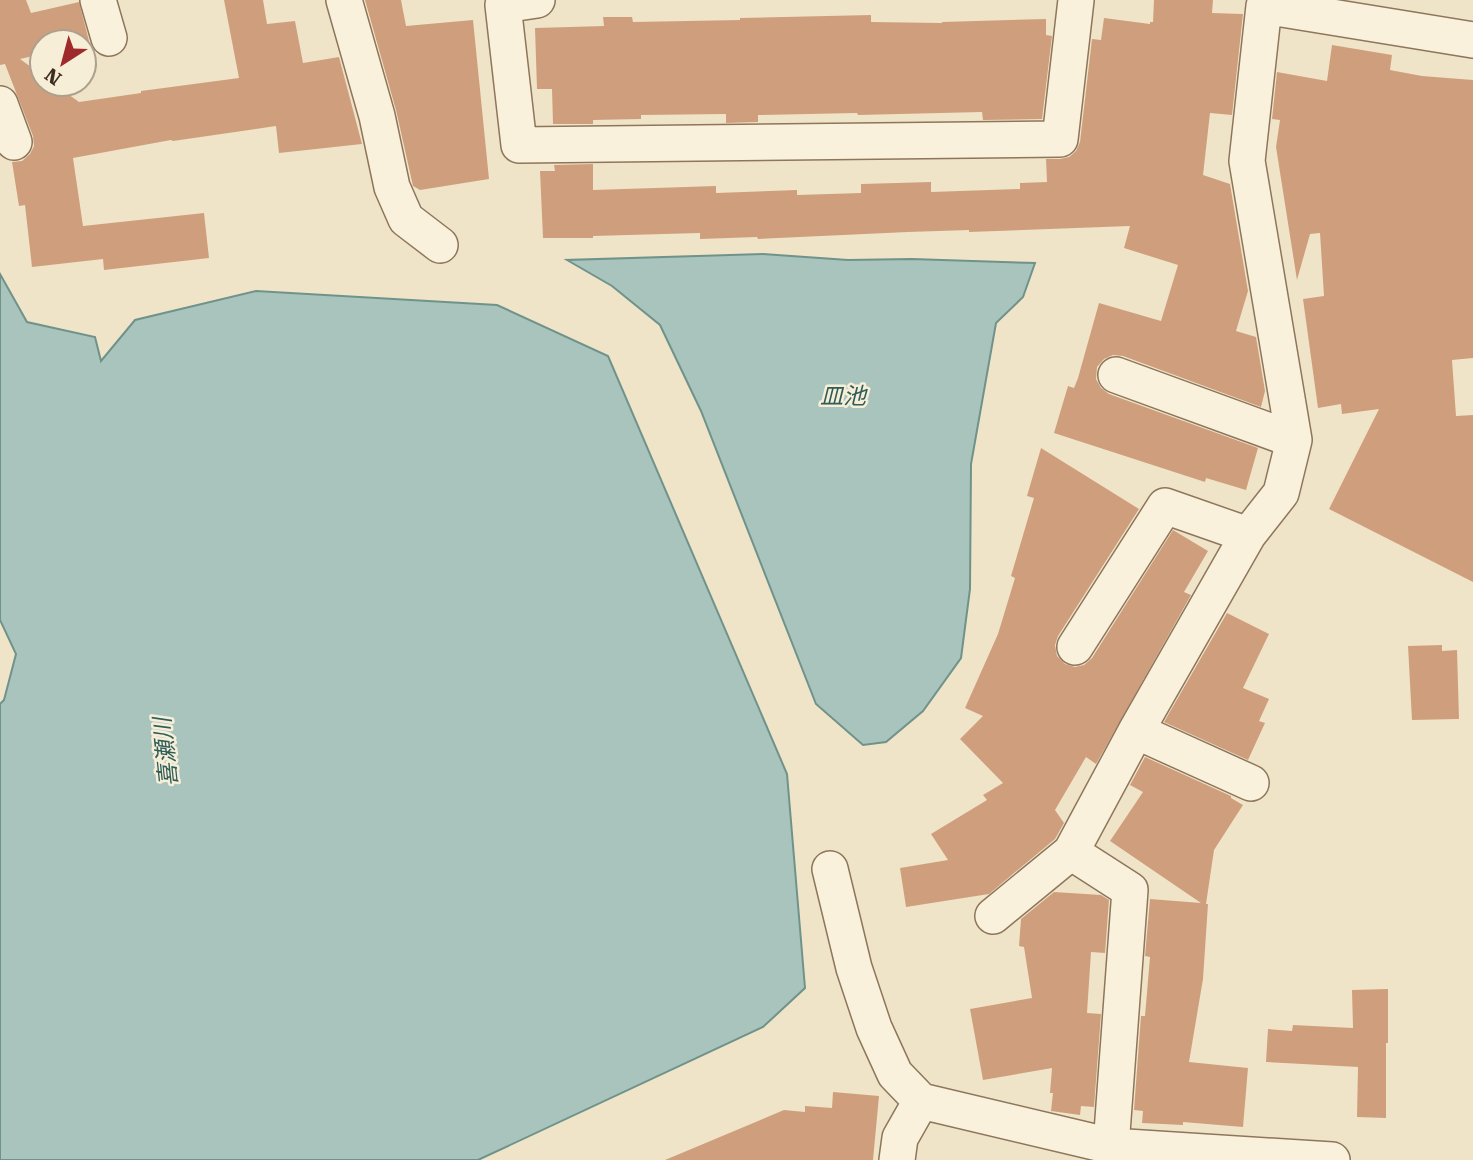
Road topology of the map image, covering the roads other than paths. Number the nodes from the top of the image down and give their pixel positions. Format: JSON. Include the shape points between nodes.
{"nodes":[{"id":1,"x":98,"y":0,"type":"edge"},
{"id":2,"x":344,"y":0,"type":"edge"},
{"id":3,"x":537,"y":0,"type":"edge"},
{"id":4,"x":1076,"y":0,"type":"edge"},
{"id":5,"x":109,"y":38,"type":"dead end"},
{"id":6,"x":1473,"y":40,"type":"edge"},
{"id":7,"x":0,"y":104,"type":"edge"},
{"id":8,"x":14,"y":142,"type":"dead end"},
{"id":9,"x":440,"y":245,"type":"dead end"},
{"id":10,"x":1116,"y":375,"type":"dead end"},
{"id":11,"x":1294,"y":440,"type":"junction"},
{"id":12,"x":1248,"y":535,"type":"junction"},
{"id":13,"x":1075,"y":647,"type":"dead end"},
{"id":14,"x":1136,"y":730,"type":"junction"},
{"id":15,"x":1251,"y":783,"type":"dead end"},
{"id":16,"x":1071,"y":852,"type":"junction"},
{"id":17,"x":830,"y":869,"type":"dead end"},
{"id":18,"x":993,"y":916,"type":"dead end"},
{"id":19,"x":921,"y":1101,"type":"junction"},
{"id":20,"x":1111,"y":1146,"type":"junction"},
{"id":21,"x":897,"y":1160,"type":"edge"},
{"id":22,"x":1332,"y":1160,"type":"edge"}],
"edges":[{"from":1,"to":5,"type":"street"},
{"from":2,"to":9,"type":"street","via":[[392,187],[406,219]]},
{"from":3,"to":4,"type":"street","via":[[503,5],[519,145],[1059,139]]},
{"from":6,"to":11,"type":"street","via":[[1264,6],[1247,161]]},
{"from":7,"to":8,"type":"street"},
{"from":10,"to":11,"type":"street"},
{"from":11,"to":12,"type":"street","via":[[1281,493]]},
{"from":12,"to":13,"type":"street","via":[[1165,506]]},
{"from":12,"to":14,"type":"street"},
{"from":14,"to":15,"type":"street"},
{"from":14,"to":16,"type":"street"},
{"from":16,"to":18,"type":"street"},
{"from":16,"to":20,"type":"street","via":[[1130,890]]},
{"from":17,"to":19,"type":"street","via":[[874,1028],[895,1074]]},
{"from":19,"to":20,"type":"street"},
{"from":19,"to":21,"type":"street","via":[[900,1139]]},
{"from":20,"to":22,"type":"street"}]}
